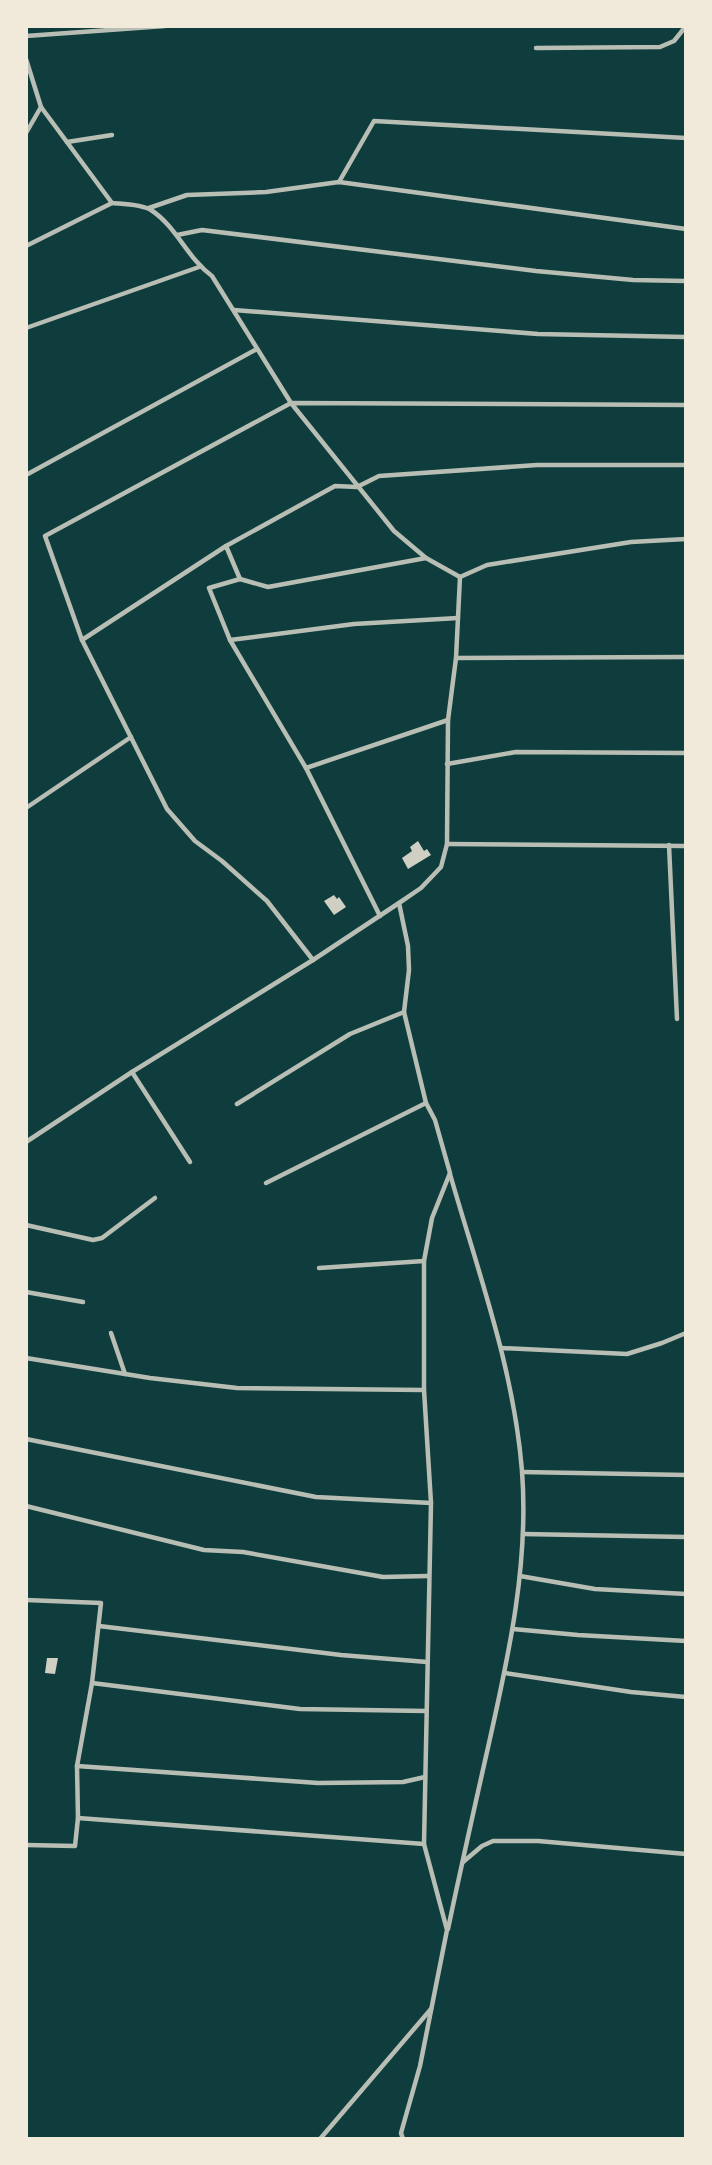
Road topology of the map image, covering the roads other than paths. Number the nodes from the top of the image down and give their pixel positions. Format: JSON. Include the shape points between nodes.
{"nodes":[{"id":1,"x":165,"y":26,"type":"edge"},
{"id":2,"x":686,"y":26,"type":"edge"},
{"id":3,"x":26,"y":36,"type":"edge"},
{"id":4,"x":536,"y":48,"type":"dead end"},
{"id":5,"x":26,"y":59,"type":"edge"},
{"id":6,"x":41,"y":107,"type":"junction"},
{"id":7,"x":26,"y":134,"type":"edge"},
{"id":8,"x":113,"y":135,"type":"dead end"},
{"id":9,"x":686,"y":138,"type":"edge"},
{"id":10,"x":67,"y":142,"type":"junction"},
{"id":11,"x":340,"y":182,"type":"junction"},
{"id":12,"x":112,"y":203,"type":"junction"},
{"id":13,"x":149,"y":208,"type":"junction"},
{"id":14,"x":686,"y":229,"type":"edge"},
{"id":15,"x":177,"y":235,"type":"junction"},
{"id":16,"x":26,"y":246,"type":"edge"},
{"id":17,"x":199,"y":267,"type":"junction"},
{"id":18,"x":686,"y":281,"type":"edge"},
{"id":19,"x":234,"y":310,"type":"junction"},
{"id":20,"x":26,"y":328,"type":"edge"},
{"id":21,"x":686,"y":337,"type":"edge"},
{"id":22,"x":257,"y":349,"type":"junction"},
{"id":23,"x":291,"y":403,"type":"junction"},
{"id":24,"x":686,"y":405,"type":"edge"},
{"id":25,"x":686,"y":465,"type":"edge"},
{"id":26,"x":26,"y":475,"type":"edge"},
{"id":27,"x":358,"y":487,"type":"junction"},
{"id":28,"x":686,"y":539,"type":"edge"},
{"id":29,"x":226,"y":546,"type":"junction"},
{"id":30,"x":426,"y":558,"type":"junction"},
{"id":31,"x":460,"y":576,"type":"junction"},
{"id":32,"x":240,"y":579,"type":"junction"},
{"id":33,"x":458,"y":618,"type":"junction"},
{"id":34,"x":82,"y":640,"type":"junction"},
{"id":35,"x":230,"y":640,"type":"junction"},
{"id":36,"x":686,"y":657,"type":"edge"},
{"id":37,"x":456,"y":658,"type":"junction"},
{"id":38,"x":449,"y":720,"type":"junction"},
{"id":39,"x":131,"y":737,"type":"junction"},
{"id":40,"x":686,"y":752,"type":"edge"},
{"id":41,"x":447,"y":764,"type":"junction"},
{"id":42,"x":306,"y":768,"type":"junction"},
{"id":43,"x":26,"y":808,"type":"edge"},
{"id":44,"x":447,"y":844,"type":"junction"},
{"id":45,"x":669,"y":845,"type":"junction"},
{"id":46,"x":686,"y":846,"type":"edge"},
{"id":47,"x":399,"y":903,"type":"junction"},
{"id":48,"x":380,"y":916,"type":"junction"},
{"id":49,"x":313,"y":960,"type":"junction"},
{"id":50,"x":404,"y":1012,"type":"junction"},
{"id":51,"x":677,"y":1019,"type":"dead end"},
{"id":52,"x":132,"y":1072,"type":"junction"},
{"id":53,"x":426,"y":1103,"type":"junction"},
{"id":54,"x":237,"y":1104,"type":"dead end"},
{"id":55,"x":26,"y":1142,"type":"edge"},
{"id":56,"x":190,"y":1162,"type":"dead end"},
{"id":57,"x":450,"y":1173,"type":"junction"},
{"id":58,"x":266,"y":1183,"type":"dead end"},
{"id":59,"x":155,"y":1198,"type":"dead end"},
{"id":60,"x":26,"y":1225,"type":"edge"},
{"id":61,"x":424,"y":1261,"type":"junction"},
{"id":62,"x":319,"y":1268,"type":"dead end"},
{"id":63,"x":26,"y":1292,"type":"edge"},
{"id":64,"x":83,"y":1302,"type":"dead end"},
{"id":65,"x":111,"y":1333,"type":"dead end"},
{"id":66,"x":686,"y":1333,"type":"edge"},
{"id":67,"x":501,"y":1349,"type":"junction"},
{"id":68,"x":26,"y":1358,"type":"edge"},
{"id":69,"x":125,"y":1374,"type":"junction"},
{"id":70,"x":424,"y":1390,"type":"junction"},
{"id":71,"x":26,"y":1439,"type":"edge"},
{"id":72,"x":522,"y":1472,"type":"junction"},
{"id":73,"x":686,"y":1475,"type":"edge"},
{"id":74,"x":431,"y":1503,"type":"junction"},
{"id":75,"x":26,"y":1506,"type":"edge"},
{"id":76,"x":523,"y":1534,"type":"junction"},
{"id":77,"x":686,"y":1537,"type":"edge"},
{"id":78,"x":428,"y":1576,"type":"junction"},
{"id":79,"x":520,"y":1576,"type":"junction"},
{"id":80,"x":686,"y":1594,"type":"edge"},
{"id":81,"x":26,"y":1600,"type":"edge"},
{"id":82,"x":99,"y":1626,"type":"junction"},
{"id":83,"x":513,"y":1629,"type":"junction"},
{"id":84,"x":686,"y":1641,"type":"edge"},
{"id":85,"x":426,"y":1662,"type":"junction"},
{"id":86,"x":505,"y":1673,"type":"junction"},
{"id":87,"x":92,"y":1683,"type":"junction"},
{"id":88,"x":686,"y":1697,"type":"edge"},
{"id":89,"x":426,"y":1711,"type":"junction"},
{"id":90,"x":77,"y":1766,"type":"junction"},
{"id":91,"x":425,"y":1777,"type":"junction"},
{"id":92,"x":78,"y":1818,"type":"junction"},
{"id":93,"x":424,"y":1844,"type":"junction"},
{"id":94,"x":26,"y":1845,"type":"edge"},
{"id":95,"x":686,"y":1854,"type":"edge"},
{"id":96,"x":463,"y":1862,"type":"junction"},
{"id":97,"x":447,"y":1930,"type":"junction"},
{"id":98,"x":432,"y":2008,"type":"junction"},
{"id":99,"x":320,"y":2139,"type":"edge"},
{"id":100,"x":403,"y":2139,"type":"edge"}],
"edges":[{"from":1,"to":3,"type":"street"},
{"from":2,"to":4,"type":"street","via":[[674,41],[660,47]]},
{"from":5,"to":6,"type":"street"},
{"from":6,"to":7,"type":"street"},
{"from":6,"to":10,"type":"street"},
{"from":8,"to":10,"type":"street"},
{"from":9,"to":11,"type":"street","via":[[374,121]]},
{"from":10,"to":12,"type":"street"},
{"from":11,"to":13,"type":"street","via":[[266,192],[187,195]]},
{"from":11,"to":14,"type":"street"},
{"from":12,"to":13,"type":"street"},
{"from":12,"to":16,"type":"street"},
{"from":13,"to":15,"type":"street"},
{"from":15,"to":17,"type":"street"},
{"from":15,"to":18,"type":"street","via":[[202,230],[536,271]]},
{"from":17,"to":19,"type":"street","via":[[212,275]]},
{"from":17,"to":20,"type":"street"},
{"from":19,"to":21,"type":"street","via":[[538,334]]},
{"from":19,"to":22,"type":"street"},
{"from":22,"to":23,"type":"street"},
{"from":22,"to":26,"type":"street"},
{"from":23,"to":24,"type":"street"},
{"from":23,"to":27,"type":"street"},
{"from":23,"to":34,"type":"street","via":[[45,536]]},
{"from":25,"to":27,"type":"street","via":[[537,466],[379,476]]},
{"from":27,"to":29,"type":"street","via":[[335,486]]},
{"from":27,"to":30,"type":"street","via":[[394,531]]},
{"from":28,"to":31,"type":"street","via":[[631,542],[487,565]]},
{"from":29,"to":32,"type":"street"},
{"from":29,"to":34,"type":"street"},
{"from":30,"to":31,"type":"street"},
{"from":30,"to":32,"type":"street","via":[[268,587]]},
{"from":31,"to":33,"type":"street"},
{"from":32,"to":35,"type":"street","via":[[209,589]]},
{"from":33,"to":35,"type":"street","via":[[354,624]]},
{"from":33,"to":37,"type":"street"},
{"from":34,"to":39,"type":"street"},
{"from":35,"to":42,"type":"street"},
{"from":36,"to":37,"type":"street"},
{"from":37,"to":38,"type":"street"},
{"from":38,"to":41,"type":"street"},
{"from":38,"to":42,"type":"street"},
{"from":39,"to":43,"type":"street"},
{"from":39,"to":49,"type":"street","via":[[167,809],[195,841],[267,901]]},
{"from":40,"to":41,"type":"street","via":[[516,752]]},
{"from":41,"to":44,"type":"street"},
{"from":42,"to":48,"type":"street"},
{"from":44,"to":45,"type":"street"},
{"from":44,"to":47,"type":"street","via":[[433,877]]},
{"from":45,"to":46,"type":"street"},
{"from":45,"to":51,"type":"street"},
{"from":47,"to":48,"type":"street"},
{"from":47,"to":50,"type":"street","via":[[408,946]]},
{"from":48,"to":49,"type":"street"},
{"from":49,"to":52,"type":"street"},
{"from":50,"to":53,"type":"street"},
{"from":50,"to":54,"type":"street","via":[[350,1034]]},
{"from":52,"to":55,"type":"street"},
{"from":52,"to":56,"type":"street"},
{"from":53,"to":57,"type":"street"},
{"from":53,"to":58,"type":"street"},
{"from":57,"to":61,"type":"street","via":[[432,1218]]},
{"from":57,"to":67,"type":"street"},
{"from":59,"to":60,"type":"street","via":[[93,1240]]},
{"from":61,"to":62,"type":"street"},
{"from":61,"to":70,"type":"street"},
{"from":63,"to":64,"type":"street"},
{"from":65,"to":69,"type":"street"},
{"from":66,"to":67,"type":"street","via":[[627,1354]]},
{"from":67,"to":72,"type":"street"},
{"from":68,"to":69,"type":"street"},
{"from":69,"to":70,"type":"street","via":[[237,1388]]},
{"from":70,"to":74,"type":"street"},
{"from":71,"to":74,"type":"street","via":[[316,1497]]},
{"from":72,"to":73,"type":"street"},
{"from":72,"to":76,"type":"street"},
{"from":74,"to":78,"type":"street"},
{"from":75,"to":78,"type":"street","via":[[204,1549],[383,1577]]},
{"from":76,"to":77,"type":"street"},
{"from":76,"to":79,"type":"street"},
{"from":78,"to":85,"type":"street"},
{"from":79,"to":80,"type":"street","via":[[595,1589]]},
{"from":79,"to":83,"type":"street"},
{"from":81,"to":82,"type":"street","via":[[101,1603]]},
{"from":82,"to":85,"type":"street"},
{"from":82,"to":87,"type":"street"},
{"from":83,"to":84,"type":"street"},
{"from":83,"to":86,"type":"street"},
{"from":85,"to":89,"type":"street"},
{"from":86,"to":88,"type":"street"},
{"from":86,"to":96,"type":"street"},
{"from":87,"to":89,"type":"street","via":[[300,1709]]},
{"from":87,"to":90,"type":"street"},
{"from":89,"to":91,"type":"street"},
{"from":90,"to":91,"type":"street","via":[[318,1783],[403,1782]]},
{"from":90,"to":92,"type":"street"},
{"from":91,"to":93,"type":"street"},
{"from":92,"to":93,"type":"street"},
{"from":92,"to":94,"type":"street","via":[[75,1846]]},
{"from":93,"to":97,"type":"street"},
{"from":95,"to":96,"type":"street","via":[[493,1841]]},
{"from":96,"to":97,"type":"street"},
{"from":97,"to":98,"type":"street"},
{"from":98,"to":99,"type":"street"},
{"from":98,"to":100,"type":"street"}]}
